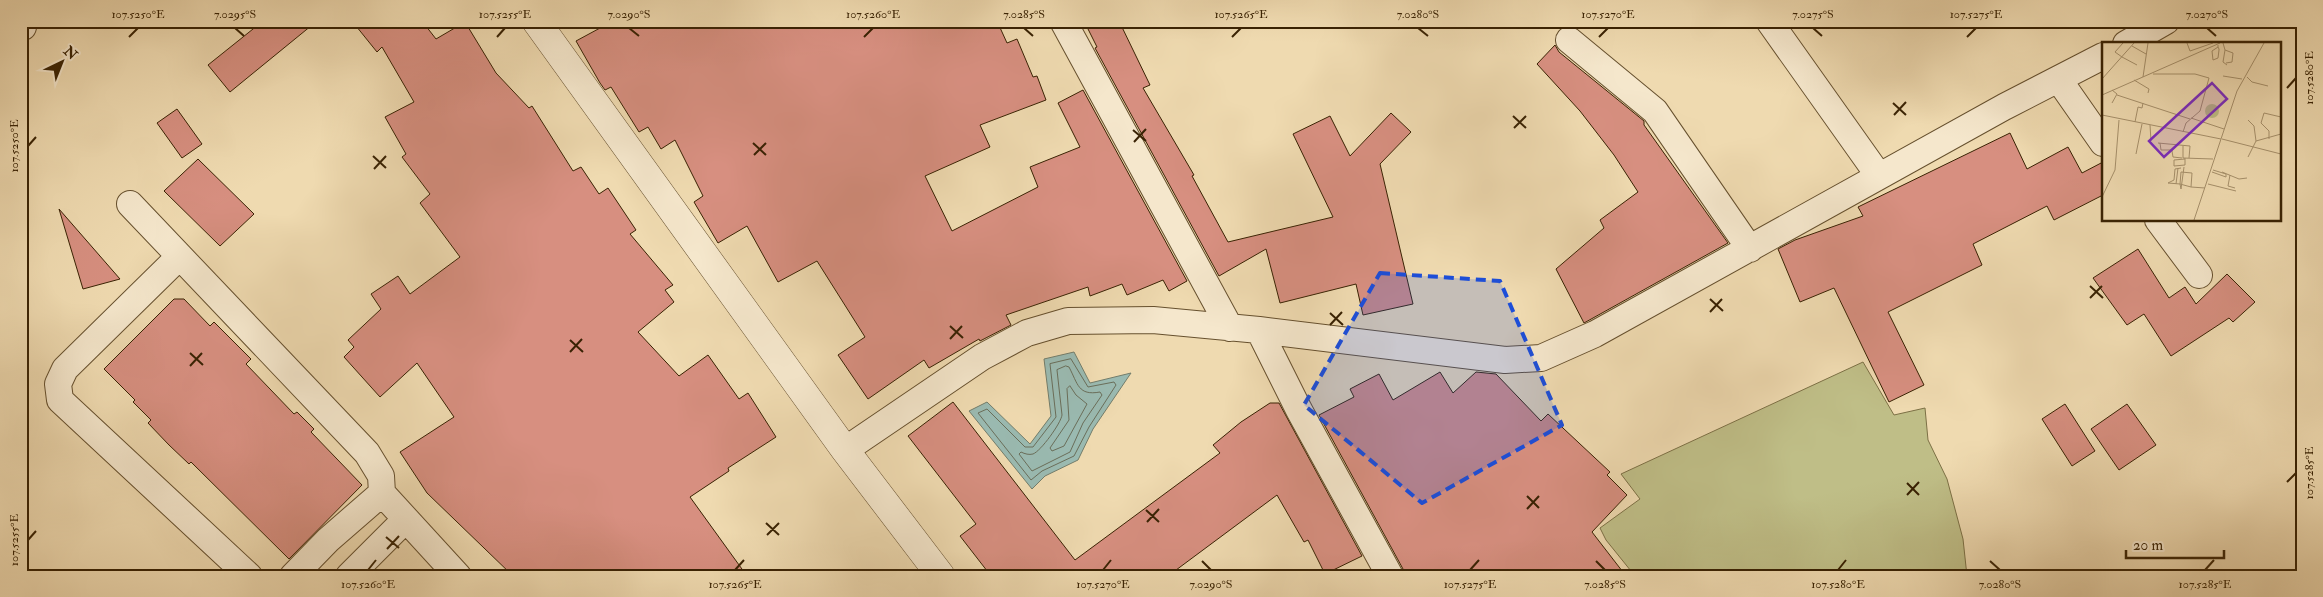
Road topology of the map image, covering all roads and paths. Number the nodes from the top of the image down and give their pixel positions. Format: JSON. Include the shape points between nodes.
{"nodes":[{"id":1,"x":536,"y":21,"type":"edge"},
{"id":2,"x":1064,"y":21,"type":"edge"},
{"id":3,"x":1769,"y":21,"type":"edge"},
{"id":4,"x":2166,"y":21,"type":"edge"},
{"id":5,"x":1569,"y":40,"type":"dead end"},
{"id":6,"x":2129,"y":42,"type":"edge"},
{"id":7,"x":2102,"y":57,"type":"edge"},
{"id":8,"x":2059,"y":80,"type":"junction"},
{"id":9,"x":2102,"y":142,"type":"edge"},
{"id":10,"x":1879,"y":176,"type":"junction"},
{"id":11,"x":130,"y":204,"type":"dead end"},
{"id":12,"x":2159,"y":221,"type":"edge"},
{"id":13,"x":1750,"y":249,"type":"junction"},
{"id":14,"x":179,"y":257,"type":"junction"},
{"id":15,"x":2199,"y":275,"type":"dead end"},
{"id":16,"x":1230,"y":328,"type":"junction"},
{"id":17,"x":1259,"y":330,"type":"junction"},
{"id":18,"x":845,"y":450,"type":"junction"},
{"id":19,"x":382,"y":493,"type":"junction"},
{"id":20,"x":405,"y":520,"type":"junction"},
{"id":21,"x":248,"y":576,"type":"edge"},
{"id":22,"x":293,"y":576,"type":"edge"},
{"id":23,"x":348,"y":576,"type":"edge"},
{"id":24,"x":458,"y":576,"type":"edge"},
{"id":25,"x":941,"y":576,"type":"edge"},
{"id":26,"x":1390,"y":576,"type":"edge"}],
"edges":[{"from":1,"to":18,"type":"street"},
{"from":2,"to":16,"type":"street"},
{"from":3,"to":10,"type":"street"},
{"from":4,"to":6,"type":"street"},
{"from":5,"to":13,"type":"street","via":[[1654,111]]},
{"from":7,"to":8,"type":"street"},
{"from":8,"to":9,"type":"street"},
{"from":8,"to":10,"type":"street"},
{"from":10,"to":13,"type":"street"},
{"from":11,"to":14,"type":"street"},
{"from":12,"to":15,"type":"street"},
{"from":13,"to":17,"type":"street","via":[[1595,334],[1541,358],[1505,360]]},
{"from":14,"to":19,"type":"street","via":[[367,453],[381,476]]},
{"from":14,"to":21,"type":"street","via":[[65,369],[58,384],[60,400]]},
{"from":16,"to":17,"type":"street"},
{"from":16,"to":18,"type":"street","via":[[1153,320],[1068,322],[1027,333],[982,357]]},
{"from":17,"to":26,"type":"street"},
{"from":18,"to":25,"type":"street"},
{"from":19,"to":20,"type":"street"},
{"from":19,"to":22,"type":"street"},
{"from":20,"to":23,"type":"street"},
{"from":20,"to":24,"type":"street"}]}
